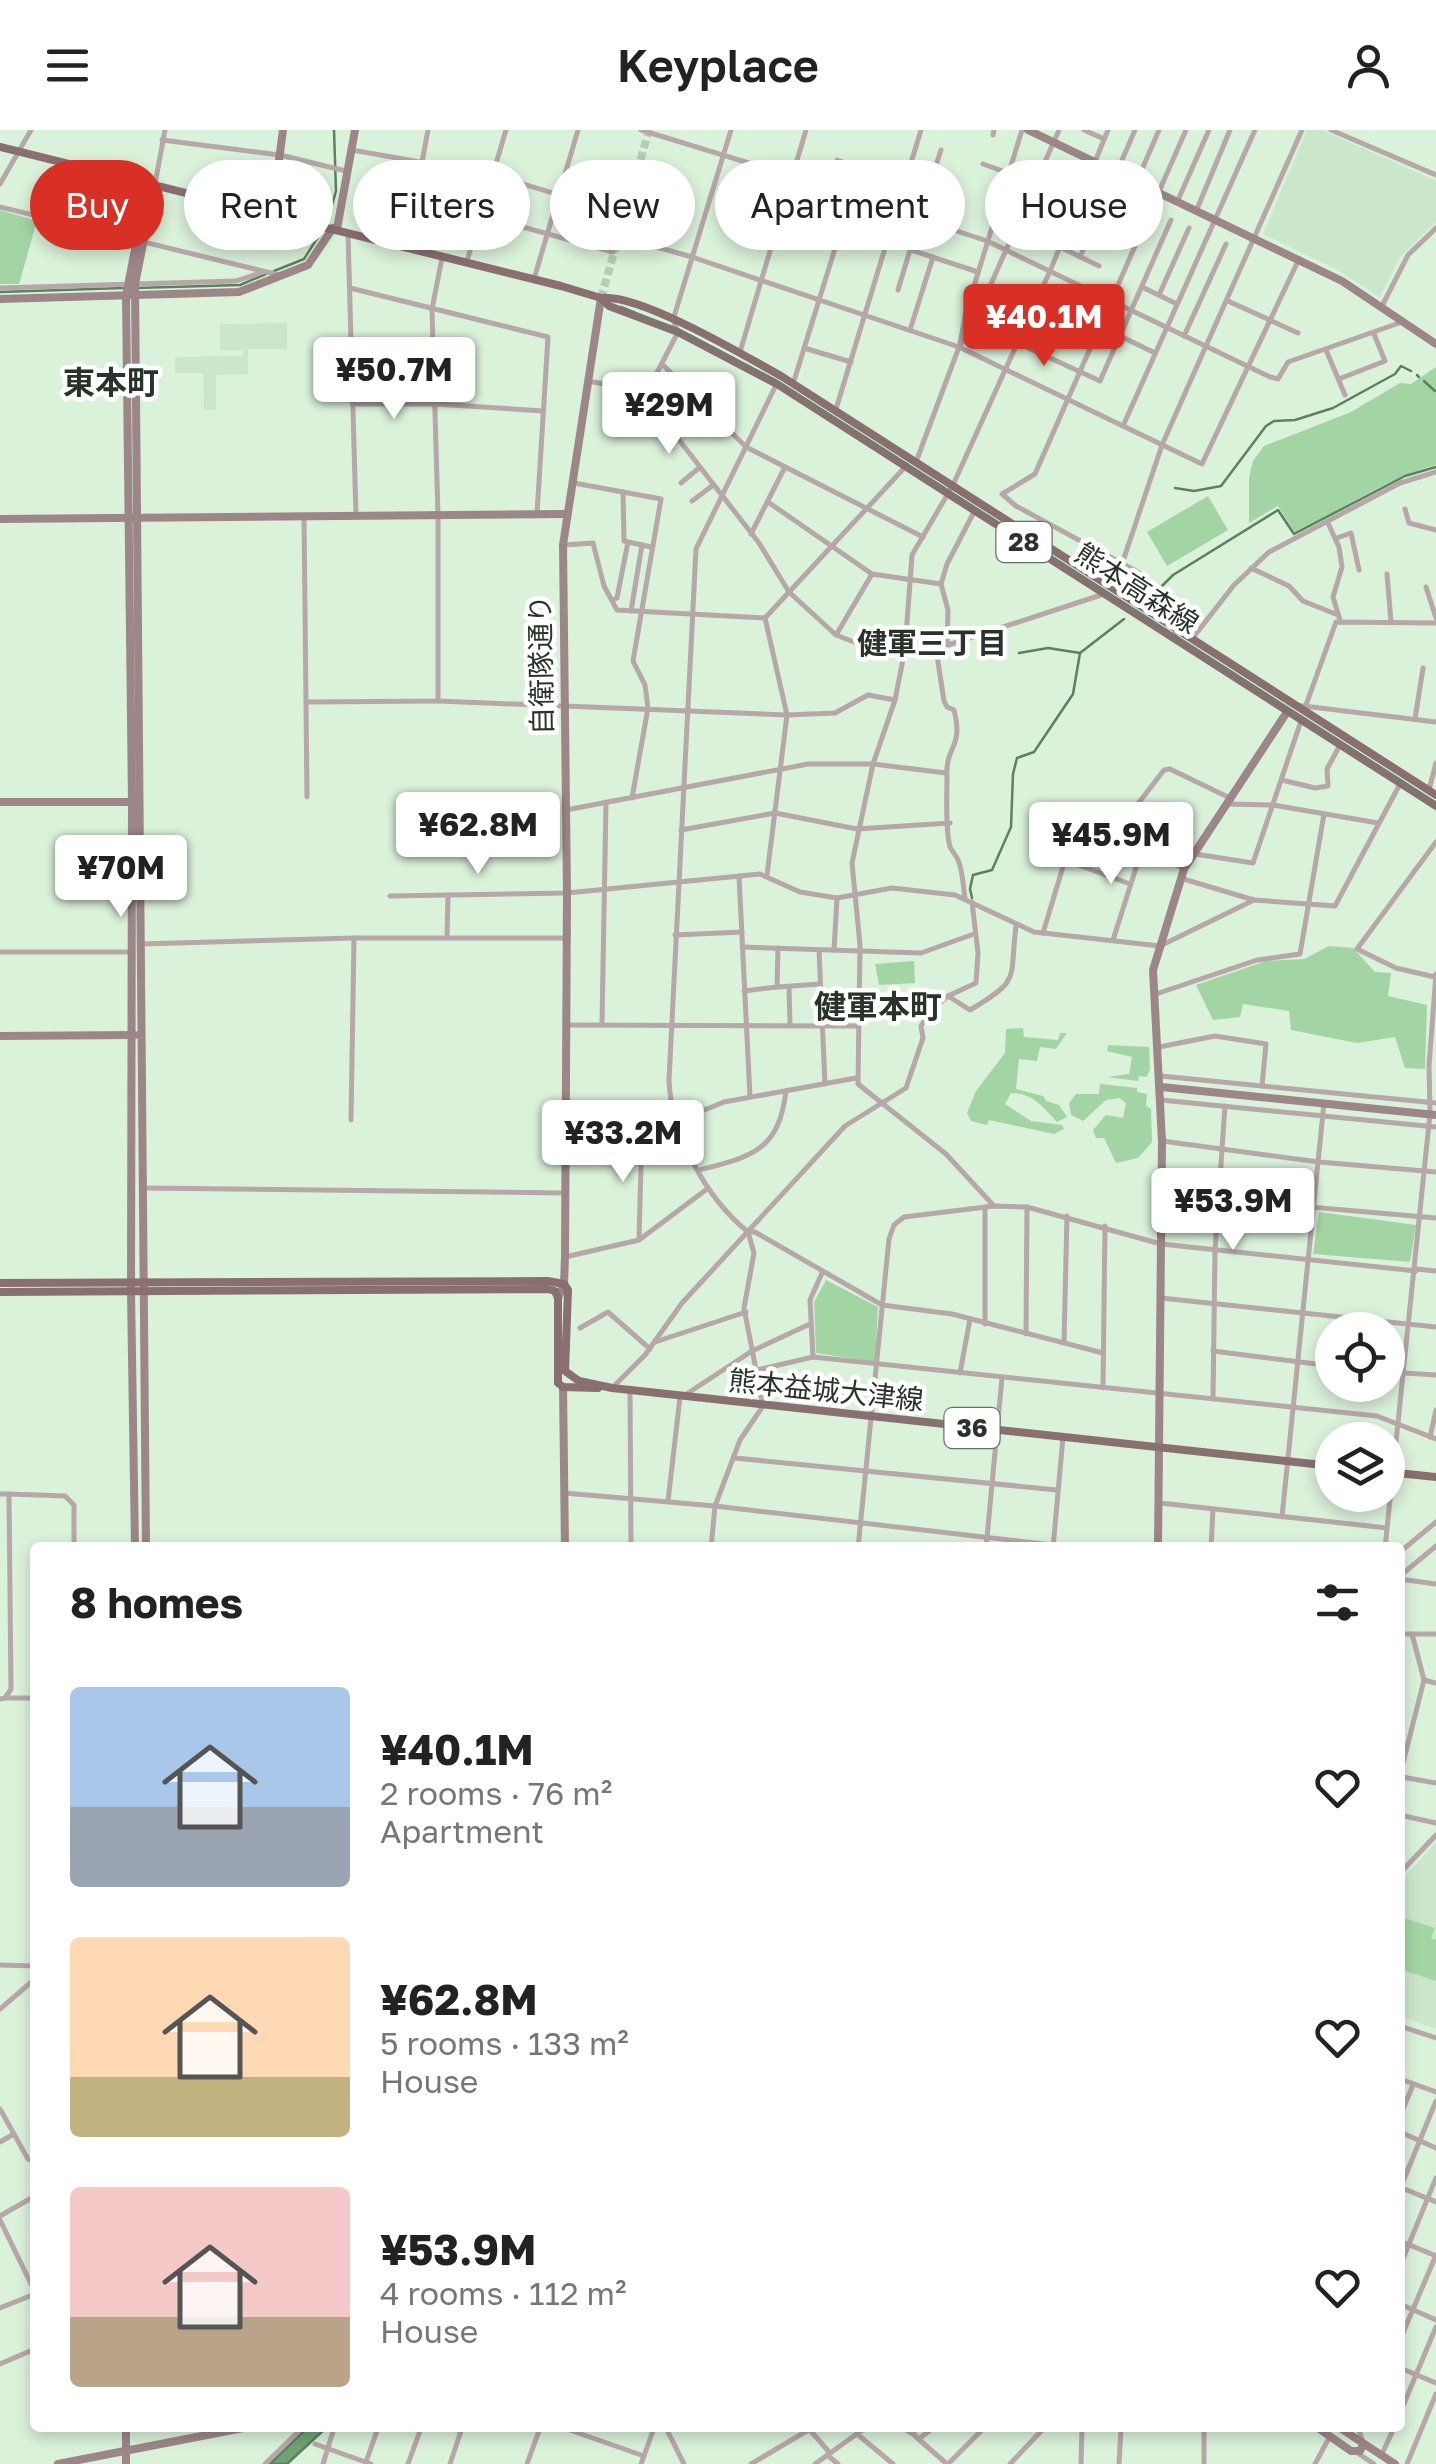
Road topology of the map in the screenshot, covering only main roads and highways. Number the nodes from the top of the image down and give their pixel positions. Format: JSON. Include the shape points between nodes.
{"nodes":[{"id":1,"x":0,"y":147,"type":"edge"},
{"id":2,"x":602,"y":298,"type":"junction"},
{"id":3,"x":739,"y":357,"type":"junction"},
{"id":4,"x":779,"y":380,"type":"junction"},
{"id":5,"x":834,"y":415,"type":"junction"},
{"id":6,"x":951,"y":490,"type":"junction"},
{"id":7,"x":1291,"y":708,"type":"junction"},
{"id":8,"x":1403,"y":779,"type":"junction"},
{"id":9,"x":1433,"y":792,"type":"edge"},
{"id":10,"x":1436,"y":806,"type":"edge"},
{"id":11,"x":0,"y":1283,"type":"edge"},
{"id":12,"x":131,"y":1287,"type":"junction"},
{"id":13,"x":143,"y":1287,"type":"junction"},
{"id":14,"x":0,"y":1292,"type":"edge"},
{"id":15,"x":566,"y":1371,"type":"junction"},
{"id":16,"x":563,"y":1387,"type":"junction"},
{"id":17,"x":612,"y":1388,"type":"junction"},
{"id":18,"x":1315,"y":1464,"type":"edge"},
{"id":19,"x":1405,"y":1474,"type":"edge"},
{"id":20,"x":1436,"y":1477,"type":"edge"}],
"edges":[{"from":1,"to":2,"type":"main road","name":"熊本高森線","number":"28"},
{"from":2,"to":3,"type":"main road","name":"熊本高森線","number":"28"},
{"from":2,"to":3,"type":"main road","name":"熊本高森線","number":"28","via":[[672,320]]},
{"from":3,"to":4,"type":"main road","name":"熊本高森線","number":"28"},
{"from":4,"to":5,"type":"main road","name":"熊本高森線","number":"28"},
{"from":4,"to":5,"type":"main road","name":"熊本高森線","number":"28"},
{"from":5,"to":6,"type":"main road","name":"熊本高森線","number":"28"},
{"from":6,"to":7,"type":"main road","name":"熊本高森線","number":"28","via":[[1179,628]]},
{"from":6,"to":7,"type":"main road","name":"熊本高森線","number":"28","via":[[1174,639]]},
{"from":7,"to":8,"type":"main road","name":"熊本高森線","number":"28"},
{"from":7,"to":8,"type":"main road","name":"熊本高森線","number":"28","via":[[1301,721]]},
{"from":8,"to":9,"type":"main road","name":"熊本高森線","number":"28"},
{"from":8,"to":10,"type":"main road","name":"熊本高森線","number":"28"},
{"from":11,"to":12,"type":"main road"},
{"from":12,"to":13,"type":"main road"},
{"from":12,"to":14,"type":"main road"},
{"from":13,"to":15,"type":"main road","via":[[564,1279]]},
{"from":13,"to":16,"type":"main road","via":[[548,1289],[558,1298],[556,1378]]},
{"from":15,"to":16,"type":"main road"},
{"from":15,"to":17,"type":"main road","name":"熊本益城大津線","number":"36"},
{"from":16,"to":17,"type":"main road","name":"熊本益城大津線","number":"36"},
{"from":17,"to":18,"type":"main road","name":"熊本益城大津線","number":"36"},
{"from":19,"to":20,"type":"main road"}]}
